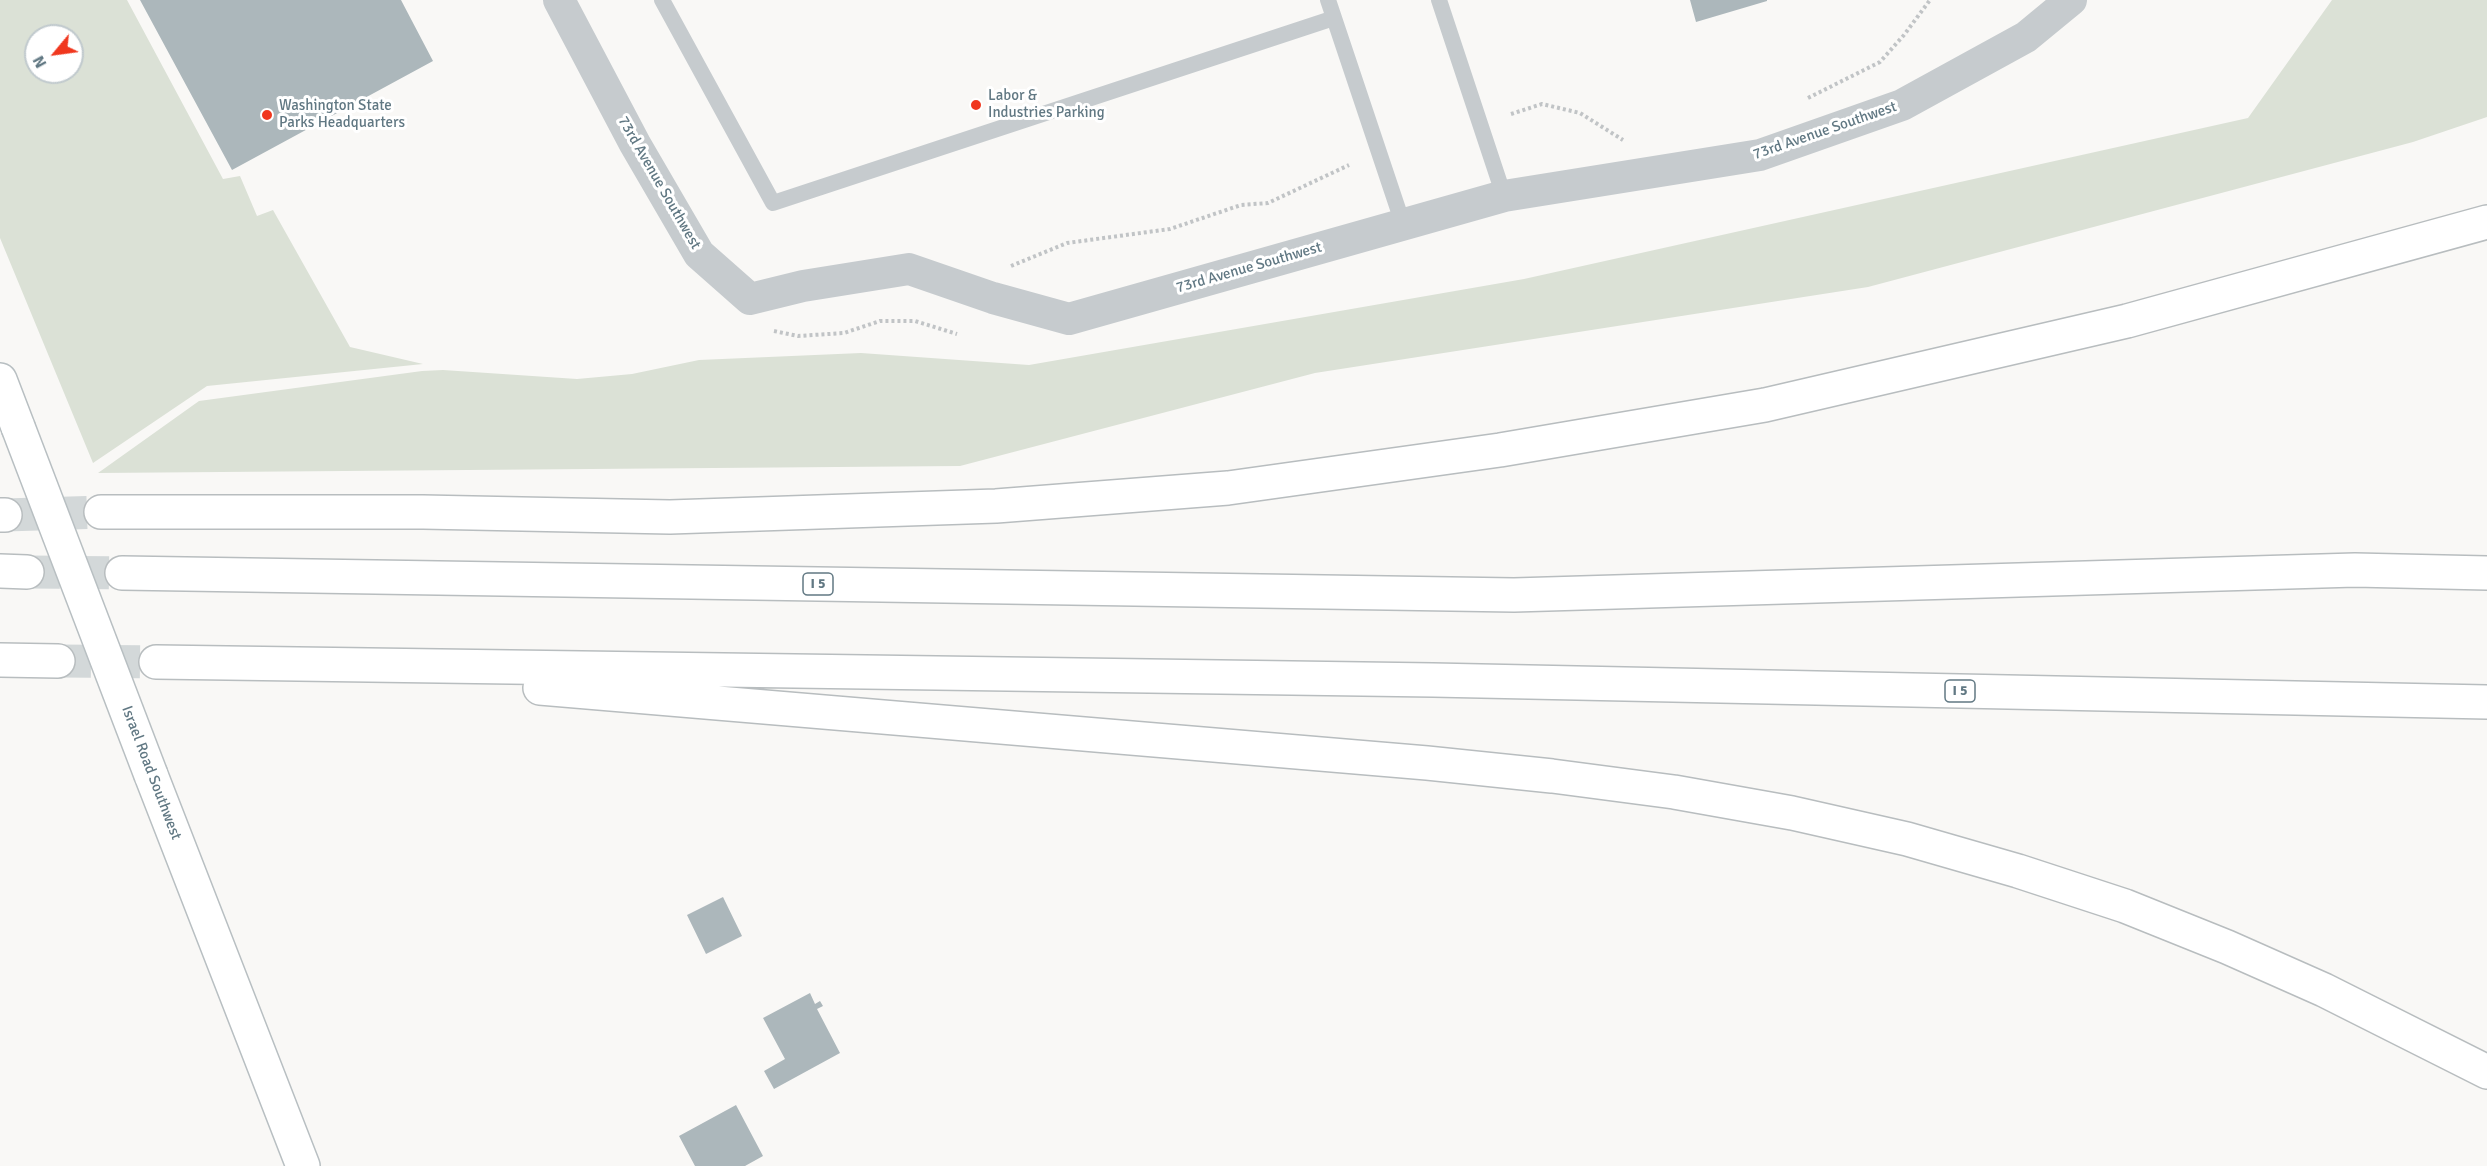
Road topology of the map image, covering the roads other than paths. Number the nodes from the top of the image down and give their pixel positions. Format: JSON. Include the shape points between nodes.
{"nodes":[{"id":1,"x":559,"y":0,"type":"edge"},
{"id":2,"x":662,"y":0,"type":"edge"},
{"id":3,"x":1328,"y":0,"type":"edge"},
{"id":4,"x":1439,"y":0,"type":"edge"},
{"id":5,"x":2071,"y":0,"type":"edge"},
{"id":6,"x":1334,"y":18,"type":"junction"},
{"id":7,"x":1504,"y":196,"type":"junction"},
{"id":8,"x":2487,"y":222,"type":"edge"},
{"id":9,"x":1402,"y":224,"type":"junction"},
{"id":10,"x":0,"y":380,"type":"edge"},
{"id":11,"x":101,"y":512,"type":"tunnel mouth"},
{"id":12,"x":122,"y":573,"type":"tunnel mouth"},
{"id":13,"x":2487,"y":573,"type":"edge"},
{"id":14,"x":0,"y":660,"type":"edge"},
{"id":15,"x":58,"y":661,"type":"tunnel mouth"},
{"id":16,"x":156,"y":662,"type":"tunnel mouth"},
{"id":17,"x":245,"y":664,"type":"junction"},
{"id":18,"x":2487,"y":702,"type":"edge"},
{"id":19,"x":2487,"y":1072,"type":"edge"},
{"id":20,"x":303,"y":1166,"type":"edge"}],
"edges":[{"from":1,"to":9,"type":"street","name":"73rd Avenue Southwest","via":[[699,254],[750,299],[909,269],[1069,319]]},
{"from":2,"to":6,"type":"lane","via":[[773,203]]},
{"from":3,"to":6,"type":"lane"},
{"from":4,"to":7,"type":"lane"},
{"from":5,"to":7,"type":"street","name":"73rd Avenue Southwest","via":[[2026,37],[1902,105],[1760,155]]},
{"from":6,"to":9,"type":"lane"},
{"from":7,"to":9,"type":"street","name":"73rd Avenue Southwest"},
{"from":8,"to":11,"type":"main road","via":[[2127,321],[1765,405],[1500,450],[1228,488],[996,506],[670,517]]},
{"from":10,"to":20,"type":"main road","name":"Israel Road Southwest","bridge":true},
{"from":12,"to":13,"type":"main road","number":"I 5","via":[[1514,596],[2355,570]]},
{"from":14,"to":15,"type":"main road"},
{"from":16,"to":17,"type":"main road","number":"I 5"},
{"from":17,"to":18,"type":"main road","number":"I 5","via":[[1433,680]]},
{"from":17,"to":19,"type":"main road","via":[[1427,763],[1674,792],[1782,811],[1918,842],[2125,906],[2325,990]]}]}
